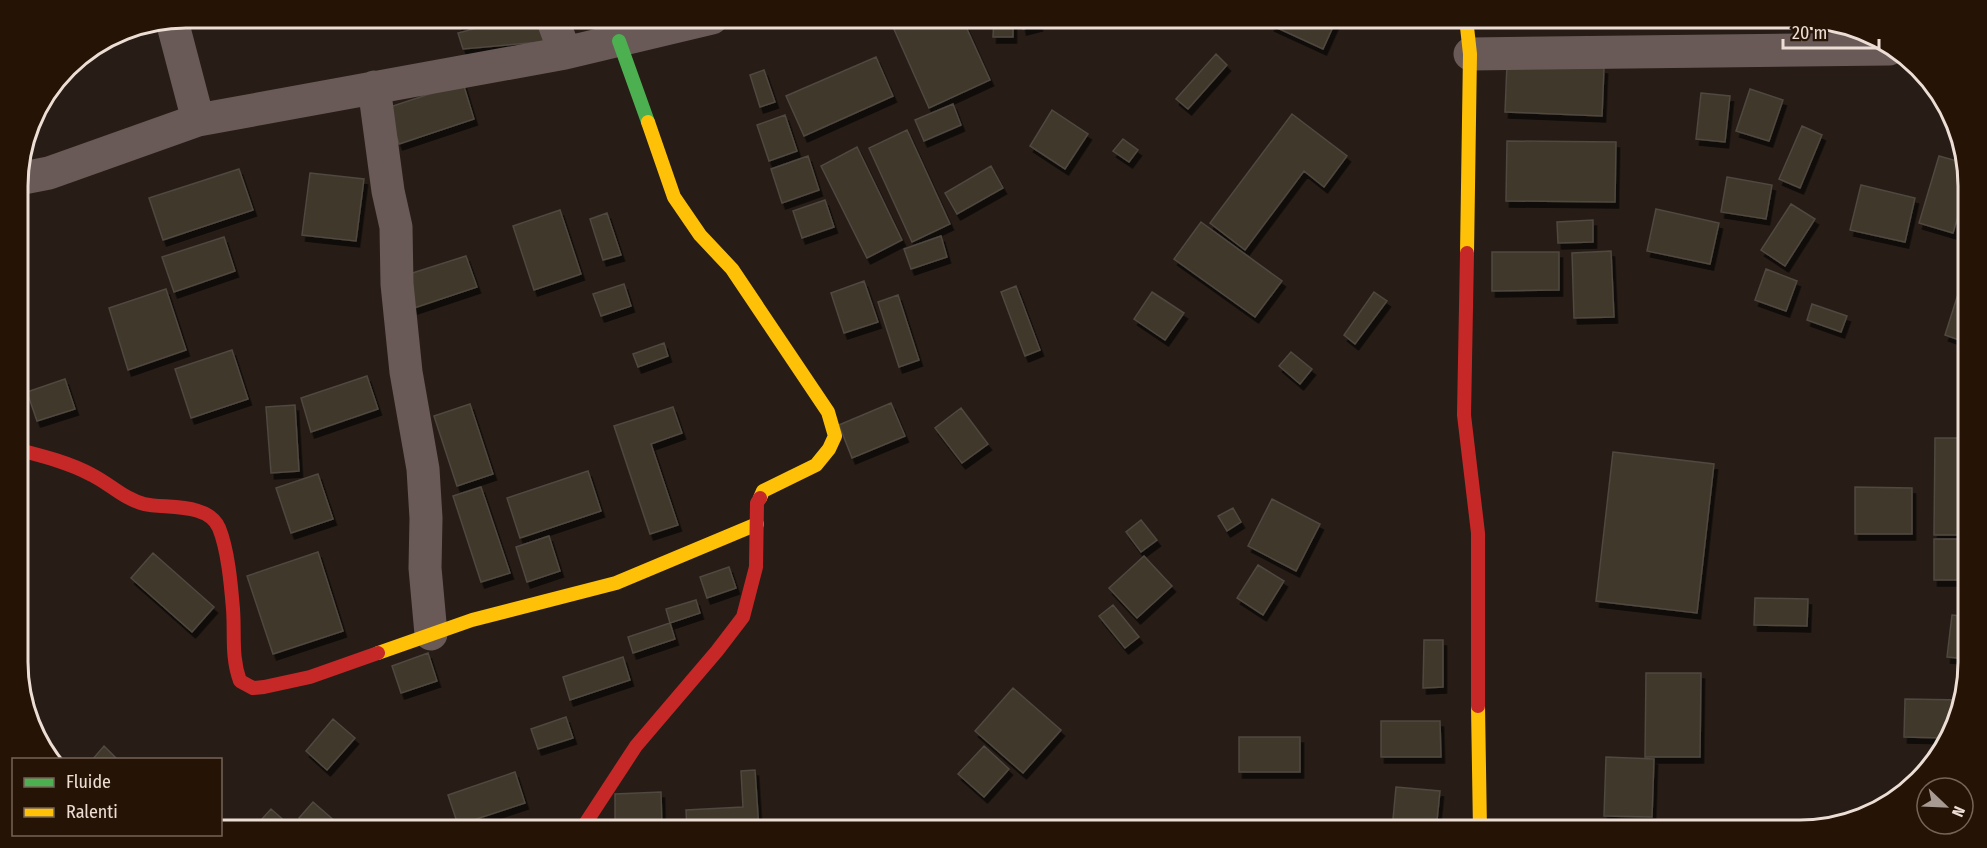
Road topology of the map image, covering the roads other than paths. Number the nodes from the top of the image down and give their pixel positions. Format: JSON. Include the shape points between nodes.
{"nodes":[{"id":1,"x":1467,"y":28,"type":"edge"},
{"id":2,"x":174,"y":29,"type":"edge"},
{"id":3,"x":556,"y":29,"type":"edge"},
{"id":4,"x":669,"y":29,"type":"edge"},
{"id":5,"x":619,"y":41,"type":"junction"},
{"id":6,"x":1877,"y":49,"type":"edge"},
{"id":7,"x":565,"y":53,"type":"junction"},
{"id":8,"x":1470,"y":54,"type":"junction"},
{"id":9,"x":374,"y":87,"type":"junction"},
{"id":10,"x":198,"y":120,"type":"junction"},
{"id":11,"x":29,"y":177,"type":"edge"},
{"id":12,"x":28,"y":452,"type":"edge"},
{"id":13,"x":757,"y":524,"type":"junction"},
{"id":14,"x":431,"y":634,"type":"junction"},
{"id":15,"x":1480,"y":819,"type":"edge"},
{"id":16,"x":588,"y":820,"type":"edge"}],
"edges":[{"from":1,"to":8,"type":"street"},
{"from":2,"to":10,"type":"street"},
{"from":3,"to":7,"type":"street"},
{"from":4,"to":5,"type":"street"},
{"from":5,"to":7,"type":"street"},
{"from":5,"to":13,"type":"street","via":[[680,208],[714,252],[732,268],[828,412],[835,436],[816,465],[763,491],[757,503]]},
{"from":6,"to":8,"type":"street"},
{"from":7,"to":9,"type":"street"},
{"from":8,"to":15,"type":"street","via":[[1464,415],[1478,533]]},
{"from":9,"to":10,"type":"street"},
{"from":9,"to":14,"type":"street","via":[[396,227],[405,372],[423,469]]},
{"from":10,"to":11,"type":"street"},
{"from":12,"to":14,"type":"street","via":[[93,475],[118,493],[144,504],[186,508],[208,516],[218,526],[233,608],[234,665],[240,681],[253,688],[309,677]]},
{"from":13,"to":14,"type":"street","via":[[616,583]]},
{"from":13,"to":16,"type":"street","via":[[756,567],[742,616],[636,746]]}]}
